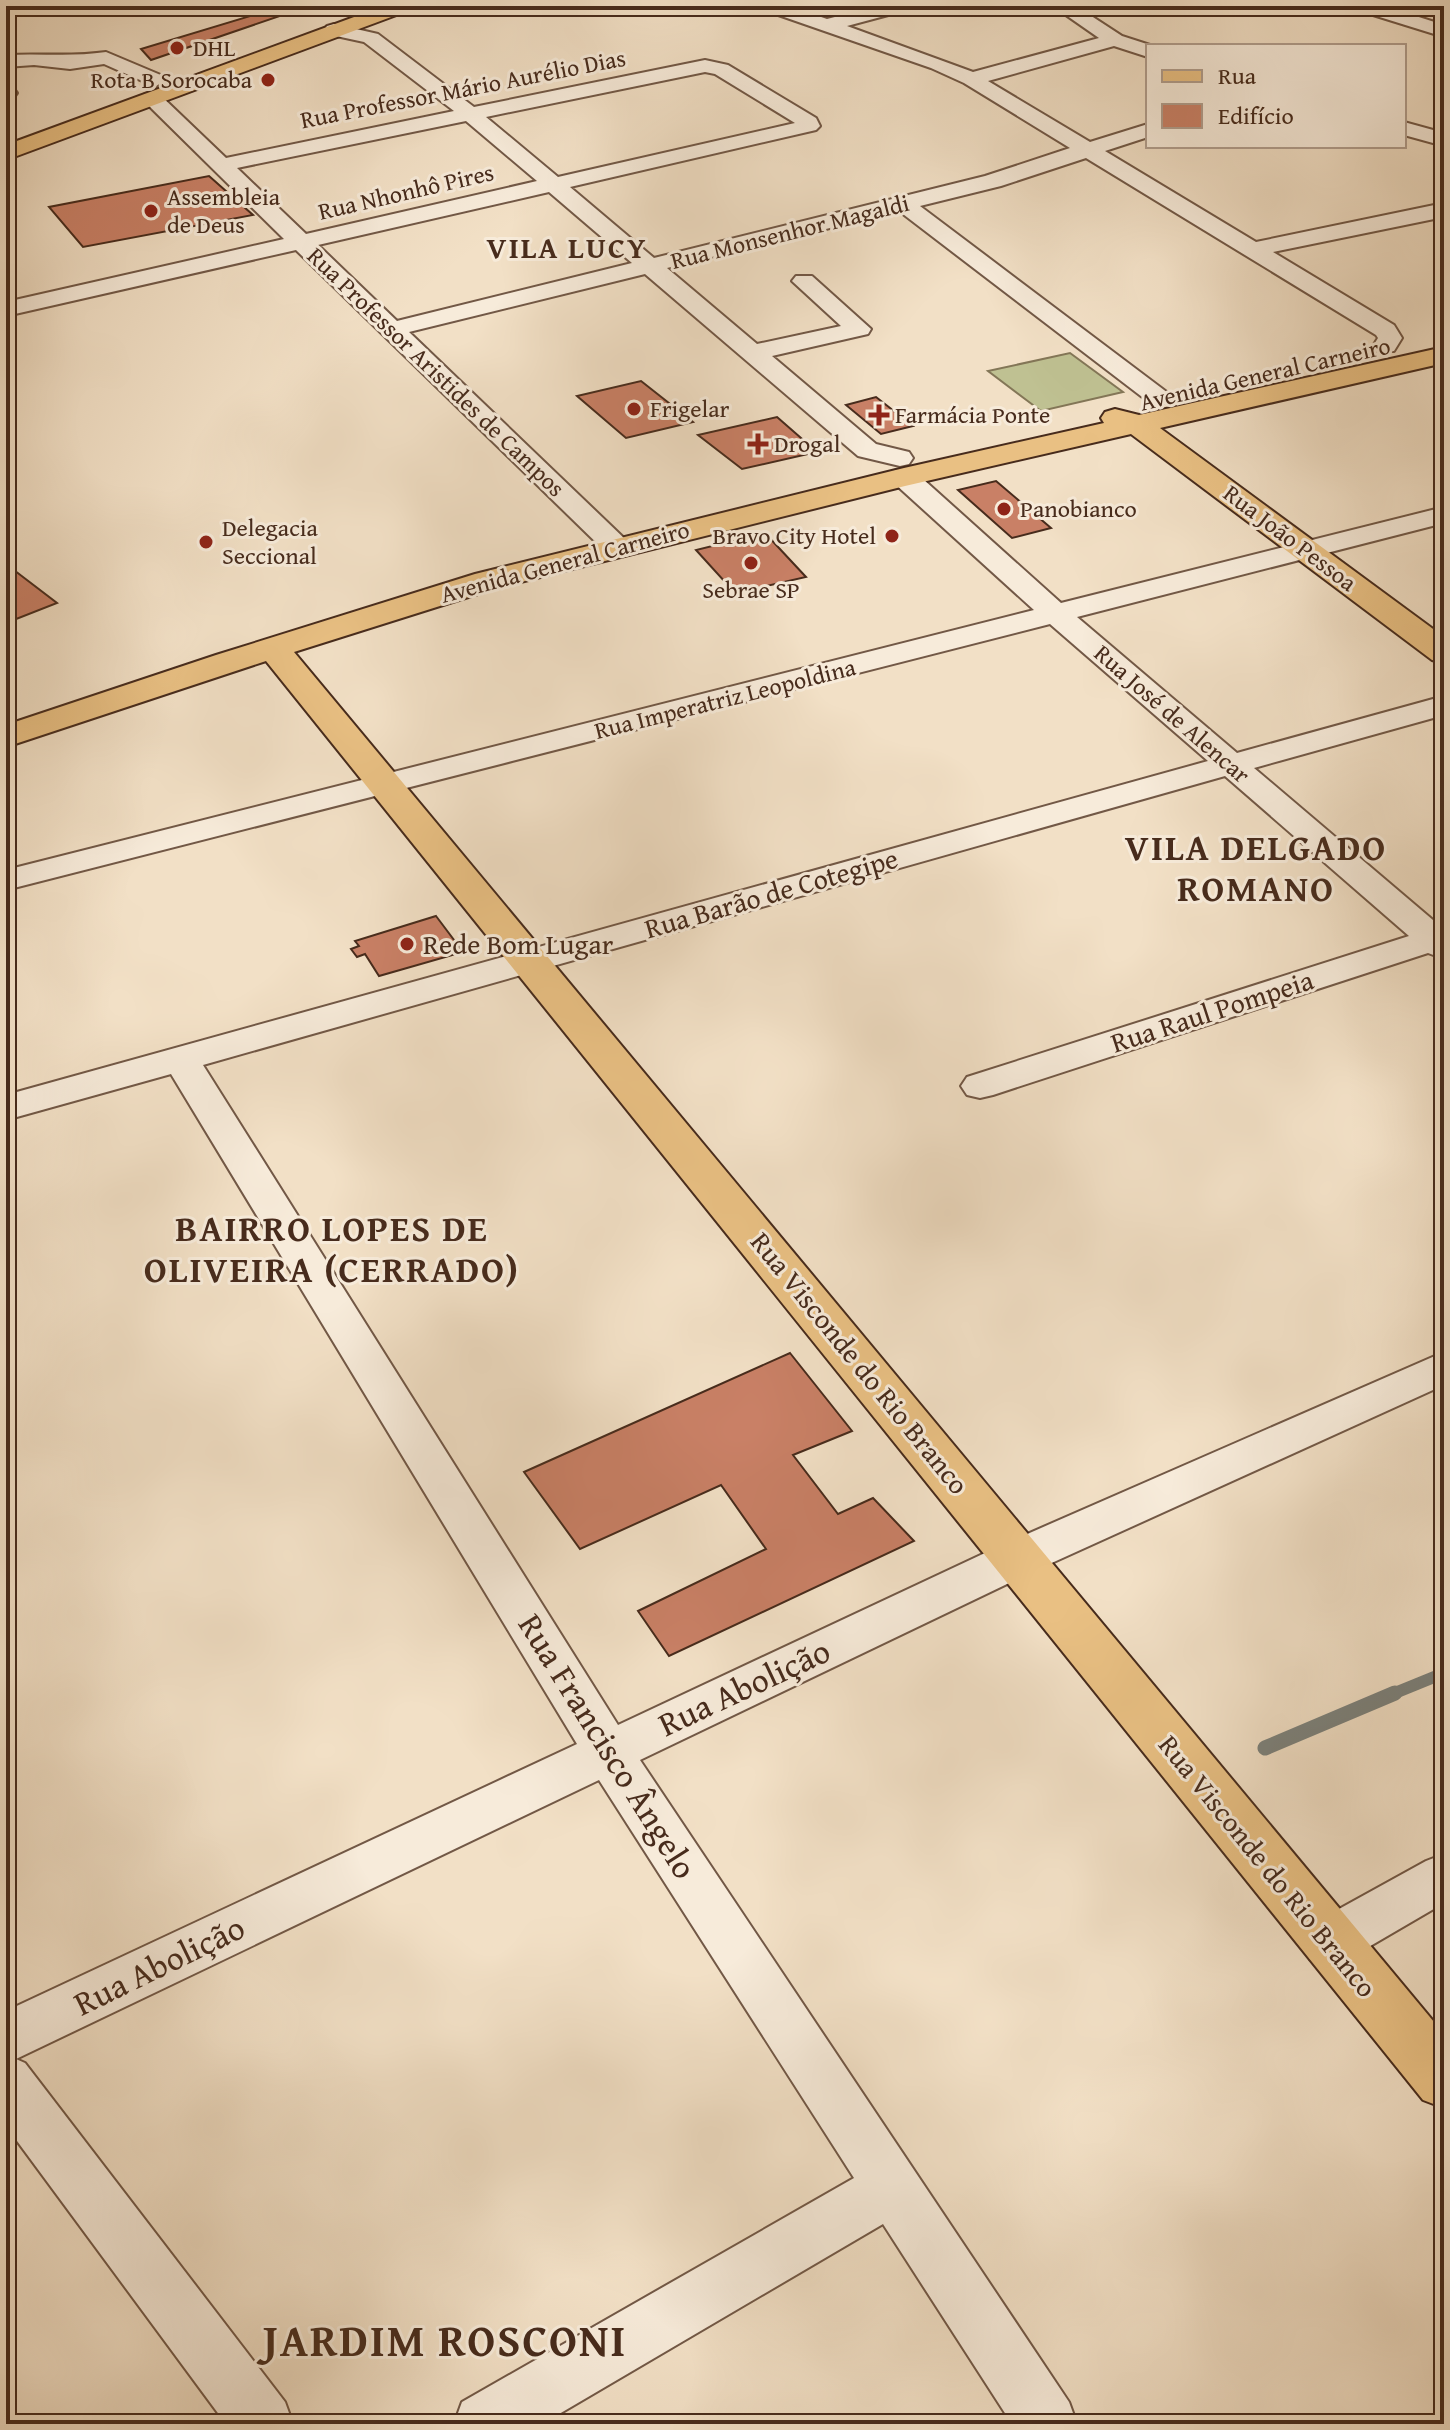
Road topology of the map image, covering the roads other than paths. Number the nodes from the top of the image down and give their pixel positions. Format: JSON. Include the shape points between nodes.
{"nodes":[{"id":1,"x":403,"y":6,"type":"edge"},
{"id":2,"x":771,"y":6,"type":"edge"},
{"id":3,"x":900,"y":6,"type":"edge"},
{"id":4,"x":1063,"y":6,"type":"edge"},
{"id":5,"x":1364,"y":6,"type":"edge"},
{"id":6,"x":351,"y":19,"type":"edge"},
{"id":7,"x":827,"y":25,"type":"junction"},
{"id":8,"x":1441,"y":28,"type":"edge"},
{"id":9,"x":1115,"y":40,"type":"junction"},
{"id":10,"x":1398,"y":42,"type":"dead end"},
{"id":11,"x":1146,"y":50,"type":"edge"},
{"id":12,"x":6,"y":61,"type":"edge"},
{"id":13,"x":971,"y":79,"type":"junction"},
{"id":14,"x":154,"y":89,"type":"junction"},
{"id":15,"x":469,"y":113,"type":"junction"},
{"id":16,"x":809,"y":126,"type":"joint"},
{"id":17,"x":1406,"y":129,"type":"edge"},
{"id":18,"x":1146,"y":131,"type":"edge"},
{"id":19,"x":6,"y":133,"type":"edge"},
{"id":20,"x":1444,"y":140,"type":"edge"},
{"id":21,"x":1091,"y":150,"type":"junction"},
{"id":22,"x":6,"y":153,"type":"edge"},
{"id":23,"x":222,"y":165,"type":"junction"},
{"id":24,"x":552,"y":184,"type":"junction"},
{"id":25,"x":904,"y":204,"type":"junction"},
{"id":26,"x":1444,"y":210,"type":"edge"},
{"id":27,"x":302,"y":243,"type":"junction"},
{"id":28,"x":1255,"y":249,"type":"junction"},
{"id":29,"x":651,"y":266,"type":"junction"},
{"id":30,"x":804,"y":281,"type":"dead end"},
{"id":31,"x":15,"y":307,"type":"dead end"},
{"id":32,"x":393,"y":329,"type":"junction"},
{"id":33,"x":1444,"y":332,"type":"edge"},
{"id":34,"x":1385,"y":346,"type":"junction"},
{"id":35,"x":753,"y":353,"type":"junction"},
{"id":36,"x":1444,"y":355,"type":"edge"},
{"id":37,"x":1159,"y":398,"type":"junction"},
{"id":38,"x":1085,"y":415,"type":"junction"},
{"id":39,"x":1135,"y":423,"type":"junction"},
{"id":40,"x":902,"y":468,"type":"junction"},
{"id":41,"x":1444,"y":515,"type":"edge"},
{"id":42,"x":609,"y":539,"type":"junction"},
{"id":43,"x":1307,"y":551,"type":"junction"},
{"id":44,"x":1058,"y":616,"type":"junction"},
{"id":45,"x":273,"y":648,"type":"junction"},
{"id":46,"x":1444,"y":653,"type":"edge"},
{"id":47,"x":1444,"y":705,"type":"edge"},
{"id":48,"x":6,"y":706,"type":"edge"},
{"id":49,"x":6,"y":737,"type":"edge"},
{"id":50,"x":1231,"y":765,"type":"junction"},
{"id":51,"x":385,"y":784,"type":"junction"},
{"id":52,"x":6,"y":880,"type":"edge"},
{"id":53,"x":1441,"y":941,"type":"edge"},
{"id":54,"x":531,"y":960,"type":"junction"},
{"id":55,"x":181,"y":1060,"type":"junction"},
{"id":56,"x":980,"y":1086,"type":"dead end"},
{"id":57,"x":6,"y":1108,"type":"edge"},
{"id":58,"x":1444,"y":1367,"type":"edge"},
{"id":59,"x":1018,"y":1558,"type":"junction"},
{"id":60,"x":609,"y":1751,"type":"junction"},
{"id":61,"x":1444,"y":1877,"type":"edge"},
{"id":62,"x":1329,"y":1942,"type":"junction"},
{"id":63,"x":6,"y":2038,"type":"edge"},
{"id":64,"x":1444,"y":2080,"type":"edge"},
{"id":65,"x":6,"y":2081,"type":"edge"},
{"id":66,"x":891,"y":2188,"type":"junction"},
{"id":67,"x":263,"y":2424,"type":"edge"},
{"id":68,"x":484,"y":2424,"type":"edge"},
{"id":69,"x":1047,"y":2424,"type":"edge"}],
"edges":[{"from":1,"to":6,"type":"main road"},
{"from":2,"to":7,"type":"street"},
{"from":3,"to":7,"type":"street"},
{"from":4,"to":9,"type":"street"},
{"from":5,"to":8,"type":"street"},
{"from":6,"to":14,"type":"main road"},
{"from":6,"to":14,"type":"main road","via":[[292,30]]},
{"from":6,"to":15,"type":"street"},
{"from":7,"to":13,"type":"street"},
{"from":8,"to":10,"type":"street"},
{"from":9,"to":11,"type":"street"},
{"from":9,"to":13,"type":"street"},
{"from":12,"to":14,"type":"street","name":"Rua Professor Aristides de Campos","via":[[106,58]]},
{"from":13,"to":21,"type":"street"},
{"from":14,"to":19,"type":"main road"},
{"from":14,"to":22,"type":"main road"},
{"from":14,"to":23,"type":"street","name":"Rua Professor Aristides de Campos"},
{"from":15,"to":16,"type":"street","name":"Rua Professor Mário Aurélio Dias","via":[[714,67]]},
{"from":15,"to":23,"type":"street","name":"Rua Professor Mário Aurélio Dias"},
{"from":15,"to":24,"type":"street"},
{"from":16,"to":24,"type":"street","name":"Rua Nhonhô Pires"},
{"from":17,"to":20,"type":"street"},
{"from":18,"to":21,"type":"street","name":"Rua Monsenhor Magaldi"},
{"from":21,"to":25,"type":"street","name":"Rua Monsenhor Magaldi"},
{"from":21,"to":28,"type":"street"},
{"from":23,"to":27,"type":"street","name":"Rua Professor Aristides de Campos"},
{"from":24,"to":27,"type":"street","name":"Rua Nhonhô Pires"},
{"from":24,"to":29,"type":"street"},
{"from":25,"to":29,"type":"street","name":"Rua Monsenhor Magaldi"},
{"from":25,"to":37,"type":"street"},
{"from":26,"to":28,"type":"street"},
{"from":27,"to":31,"type":"street","name":"Rua Nhonhô Pires"},
{"from":27,"to":32,"type":"street","name":"Rua Professor Aristides de Campos"},
{"from":28,"to":34,"type":"street","via":[[1385,330],[1390,338]]},
{"from":29,"to":32,"type":"street","name":"Rua Monsenhor Magaldi"},
{"from":29,"to":35,"type":"street"},
{"from":30,"to":35,"type":"street","via":[[859,329]]},
{"from":32,"to":42,"type":"street","name":"Rua Professor Aristides de Campos"},
{"from":33,"to":34,"type":"main road","name":"Avenida General Carneiro"},
{"from":34,"to":37,"type":"main road","name":"Avenida General Carneiro"},
{"from":35,"to":40,"type":"street","via":[[867,450]]},
{"from":36,"to":39,"type":"main road","name":"Avenida General Carneiro"},
{"from":37,"to":38,"type":"main road","name":"Avenida General Carneiro"},
{"from":38,"to":39,"type":"main road","name":"Avenida General Carneiro"},
{"from":38,"to":40,"type":"main road","name":"Avenida General Carneiro"},
{"from":39,"to":40,"type":"main road","name":"Avenida General Carneiro"},
{"from":39,"to":43,"type":"main road","name":"Rua João Pessoa"},
{"from":40,"to":42,"type":"main road","name":"Avenida General Carneiro"},
{"from":40,"to":44,"type":"street","name":"Rua José de Alencar"},
{"from":41,"to":43,"type":"street","name":"Rua Imperatriz Leopoldina"},
{"from":42,"to":45,"type":"main road","name":"Avenida General Carneiro"},
{"from":42,"to":48,"type":"main road","name":"Avenida General Carneiro","via":[[211,639]]},
{"from":43,"to":44,"type":"street","name":"Rua Imperatriz Leopoldina"},
{"from":43,"to":46,"type":"main road","name":"Rua João Pessoa"},
{"from":44,"to":50,"type":"street","name":"Rua José de Alencar"},
{"from":44,"to":51,"type":"street","name":"Rua Imperatriz Leopoldina"},
{"from":45,"to":49,"type":"main road","name":"Avenida General Carneiro"},
{"from":45,"to":51,"type":"main road","name":"Rua Visconde do Rio Branco"},
{"from":47,"to":50,"type":"street","name":"Rua Barão de Cotegipe"},
{"from":50,"to":53,"type":"street","name":"Rua José de Alencar"},
{"from":50,"to":54,"type":"street","name":"Rua Barão de Cotegipe"},
{"from":51,"to":52,"type":"street","name":"Rua Imperatriz Leopoldina"},
{"from":51,"to":54,"type":"main road","name":"Rua Visconde do Rio Branco"},
{"from":53,"to":56,"type":"street","name":"Rua Raul Pompeia"},
{"from":54,"to":55,"type":"street","name":"Rua Barão de Cotegipe"},
{"from":54,"to":59,"type":"main road","name":"Rua Visconde do Rio Branco"},
{"from":55,"to":57,"type":"street","name":"Rua Barão de Cotegipe"},
{"from":55,"to":60,"type":"street","name":"Rua Francisco Ângelo"},
{"from":58,"to":59,"type":"street","name":"Rua Abolição"},
{"from":59,"to":60,"type":"street","name":"Rua Abolição"},
{"from":59,"to":62,"type":"main road","name":"Rua Visconde do Rio Branco"},
{"from":60,"to":63,"type":"street","name":"Rua Abolição"},
{"from":60,"to":66,"type":"street","name":"Rua Francisco Ângelo"},
{"from":61,"to":62,"type":"street"},
{"from":62,"to":64,"type":"main road","name":"Rua Visconde do Rio Branco"},
{"from":65,"to":67,"type":"street"},
{"from":66,"to":68,"type":"street"},
{"from":66,"to":69,"type":"street","name":"Rua Francisco Ângelo"}]}
